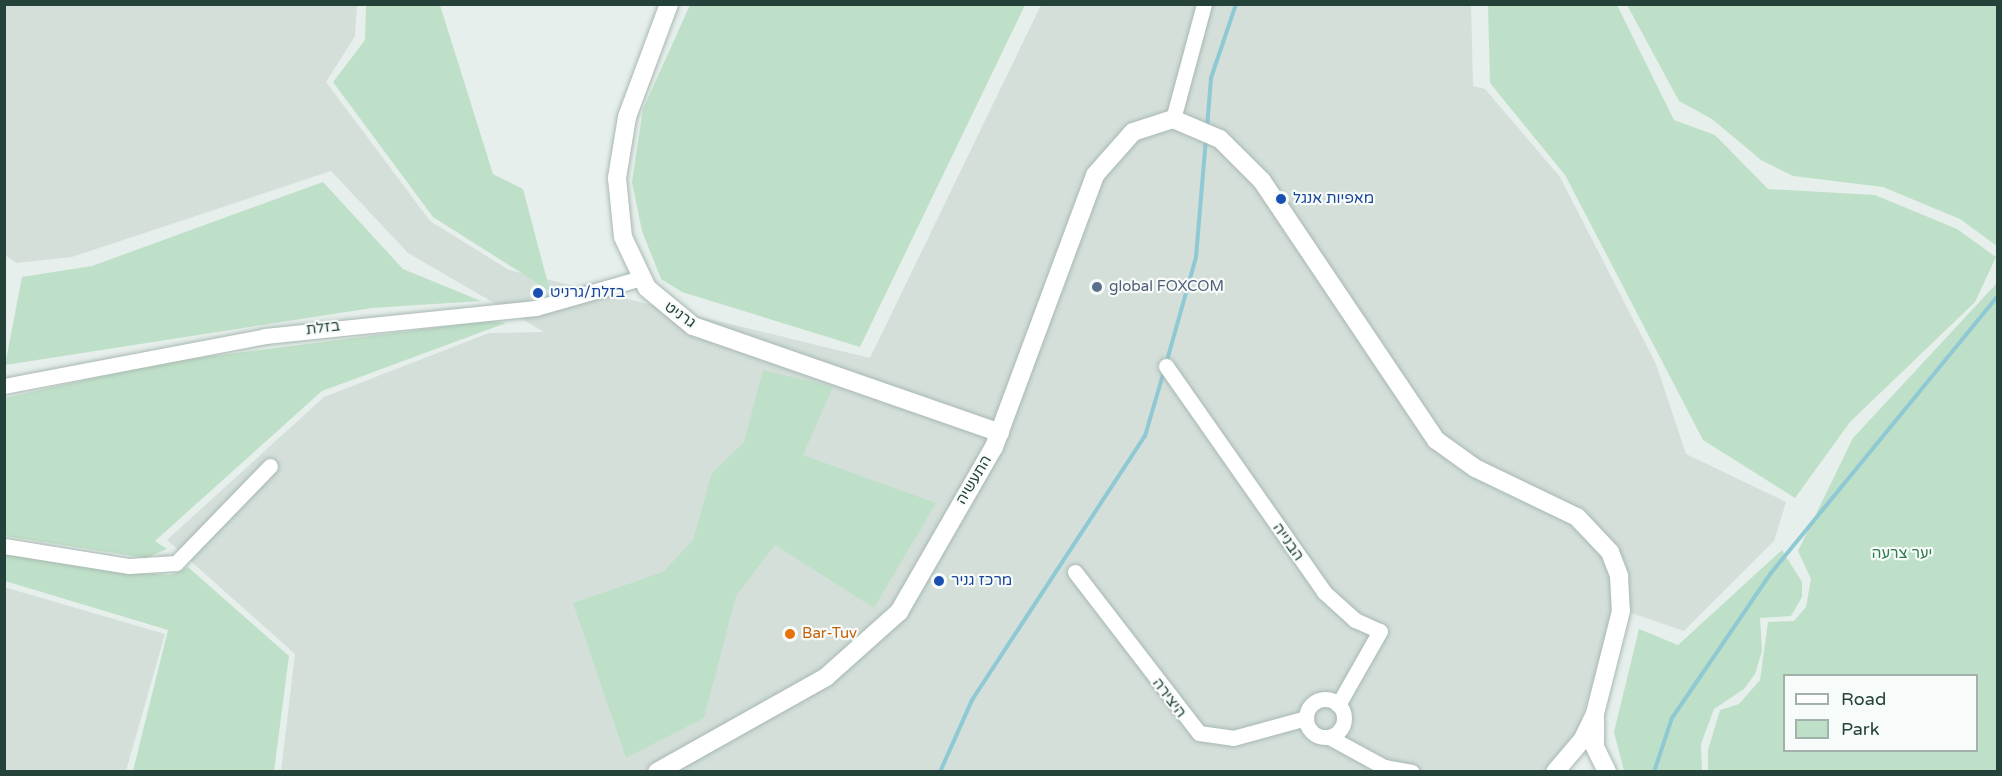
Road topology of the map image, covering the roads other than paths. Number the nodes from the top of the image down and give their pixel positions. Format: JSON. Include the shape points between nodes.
{"nodes":[{"id":1,"x":669,"y":4,"type":"edge"},
{"id":2,"x":1204,"y":4,"type":"edge"},
{"id":3,"x":1173,"y":119,"type":"junction"},
{"id":4,"x":641,"y":278,"type":"junction"},
{"id":5,"x":1166,"y":366,"type":"dead end"},
{"id":6,"x":4,"y":386,"type":"edge"},
{"id":7,"x":1000,"y":433,"type":"junction"},
{"id":8,"x":270,"y":466,"type":"dead end"},
{"id":9,"x":4,"y":546,"type":"edge"},
{"id":10,"x":1075,"y":572,"type":"dead end"},
{"id":11,"x":1338,"y":705,"type":"junction"},
{"id":12,"x":1595,"y":714,"type":"junction"},
{"id":13,"x":1306,"y":718,"type":"junction"},
{"id":14,"x":1329,"y":737,"type":"junction"},
{"id":15,"x":1559,"y":767,"type":"edge"},
{"id":16,"x":664,"y":770,"type":"edge"},
{"id":17,"x":1606,"y":770,"type":"edge"},
{"id":18,"x":1412,"y":771,"type":"edge"}],
"edges":[{"from":1,"to":4,"type":"street","name":"גרניט","via":[[620,147],[618,208],[623,237]]},
{"from":2,"to":3,"type":"street"},
{"from":3,"to":7,"type":"street","name":"התעשיה","via":[[1133,132],[1095,175]]},
{"from":3,"to":12,"type":"street","via":[[1220,140],[1262,180],[1436,440],[1475,468],[1577,517],[1610,552],[1619,576],[1621,611]]},
{"from":4,"to":6,"type":"street","name":"בזלת","via":[[536,308],[276,334]]},
{"from":4,"to":7,"type":"street","name":"גרניט","via":[[667,309],[693,326]]},
{"from":5,"to":11,"type":"street","name":"הבנייה","via":[[1324,592],[1355,620],[1380,631]]},
{"from":7,"to":16,"type":"street","name":"התעשיה","via":[[899,612],[826,677]]},
{"from":8,"to":9,"type":"street","via":[[176,563],[129,566]]},
{"from":10,"to":13,"type":"street","name":"היצירה","via":[[1199,733],[1233,738]]},
{"from":11,"to":13,"type":"street","via":[[1316,702]]},
{"from":11,"to":14,"type":"street","via":[[1343,725]]},
{"from":12,"to":15,"type":"street"},
{"from":12,"to":17,"type":"street","via":[[1595,747]]},
{"from":13,"to":14,"type":"street","via":[[1315,734]]},
{"from":14,"to":18,"type":"street","via":[[1384,767]]},
{"from":15,"to":17,"type":"street","via":[[1583,758]]}]}
